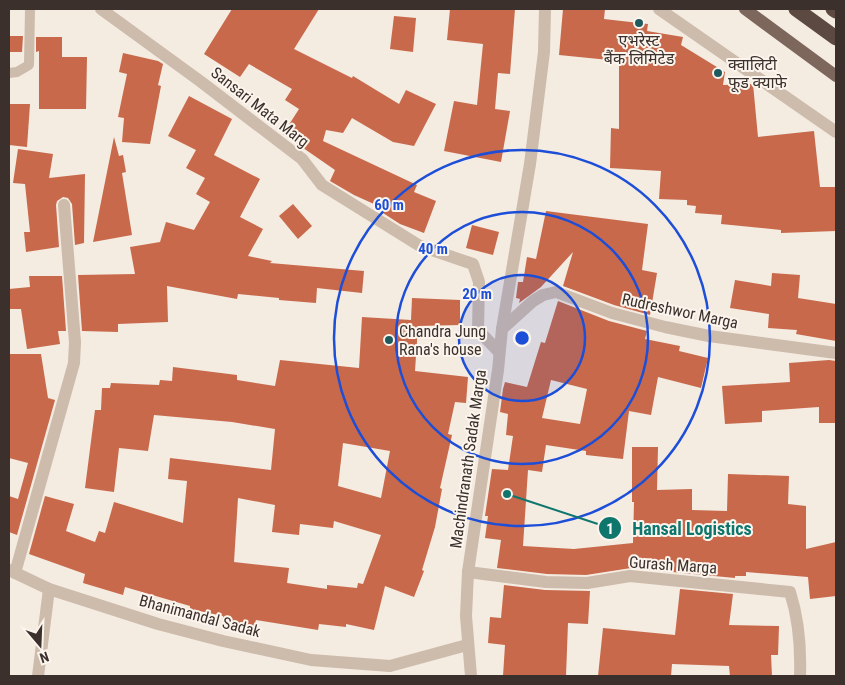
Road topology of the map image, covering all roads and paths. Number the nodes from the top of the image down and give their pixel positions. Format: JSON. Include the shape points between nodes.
{"nodes":[{"id":1,"x":30,"y":9,"type":"edge"},
{"id":2,"x":101,"y":9,"type":"edge"},
{"id":3,"x":545,"y":9,"type":"edge"},
{"id":4,"x":659,"y":9,"type":"edge"},
{"id":5,"x":746,"y":9,"type":"edge"},
{"id":6,"x":796,"y":9,"type":"edge"},
{"id":7,"x":836,"y":38,"type":"edge"},
{"id":8,"x":9,"y":73,"type":"edge"},
{"id":9,"x":836,"y":76,"type":"edge"},
{"id":10,"x":836,"y":132,"type":"edge"},
{"id":11,"x":64,"y":205,"type":"dead end"},
{"id":12,"x":502,"y":329,"type":"junction"},
{"id":13,"x":500,"y":352,"type":"junction"},
{"id":14,"x":836,"y":353,"type":"edge"},
{"id":15,"x":12,"y":572,"type":"edge"},
{"id":16,"x":468,"y":572,"type":"junction"},
{"id":17,"x":49,"y":589,"type":"junction"},
{"id":18,"x":467,"y":645,"type":"junction"},
{"id":19,"x":389,"y":671,"type":"edge"},
{"id":20,"x":38,"y":676,"type":"edge"},
{"id":21,"x":471,"y":676,"type":"edge"},
{"id":22,"x":800,"y":676,"type":"edge"}],
"edges":[{"from":1,"to":8,"type":"lane","via":[[30,65]]},
{"from":2,"to":13,"type":"street","name":"Sansari Mata Marg","via":[[302,159],[322,185],[420,246],[473,264],[479,282],[478,330]]},
{"from":3,"to":12,"type":"street","name":"Machindranath Sadak Marga","via":[[544,52],[530,164]]},
{"from":4,"to":10,"type":"street"},
{"from":5,"to":9,"type":"main road"},
{"from":6,"to":7,"type":"highway"},
{"from":11,"to":15,"type":"street","via":[[74,363]]},
{"from":12,"to":13,"type":"street","name":"Machindranath Sadak Marga"},
{"from":12,"to":14,"type":"street","name":"Rudreshwor Marga","via":[[533,301],[556,292],[612,313],[665,327]]},
{"from":13,"to":16,"type":"street","name":"Machindranath Sadak Marga"},
{"from":15,"to":17,"type":"street","name":"Bhanimandal Sadak"},
{"from":16,"to":18,"type":"street","name":"Machindranath Sadak Marga"},
{"from":16,"to":22,"type":"street","name":"Gurash Marga","via":[[546,582],[587,583],[630,576],[790,592],[798,617]]},
{"from":17,"to":19,"type":"street","name":"Bhanimandal Sadak","via":[[223,641],[311,660]]},
{"from":17,"to":20,"type":"street"},
{"from":18,"to":19,"type":"street","name":"Bhanimandal Sadak"},
{"from":18,"to":21,"type":"street","name":"Machindranath Sadak Marga"}]}
